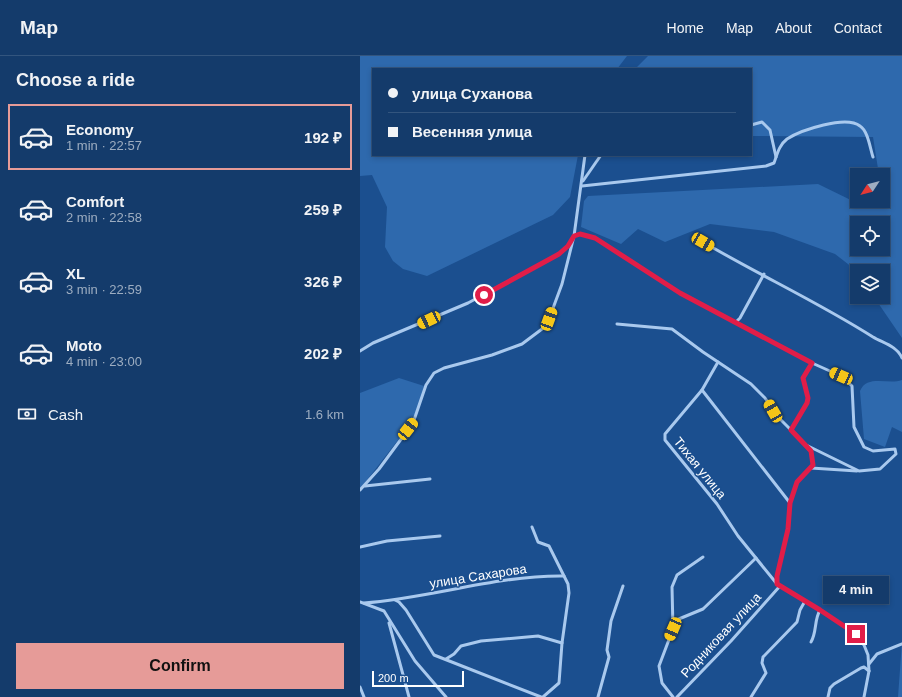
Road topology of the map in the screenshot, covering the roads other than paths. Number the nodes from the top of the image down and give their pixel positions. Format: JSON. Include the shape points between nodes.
{"nodes":[{"id":1,"x":752,"y":125,"type":"edge"},
{"id":2,"x":585,"y":156,"type":"edge"},
{"id":3,"x":600,"y":156,"type":"edge"},
{"id":4,"x":776,"y":157,"type":"junction"},
{"id":5,"x":873,"y":157,"type":"dead end"},
{"id":6,"x":583,"y":181,"type":"junction"},
{"id":7,"x":582,"y":186,"type":"junction"},
{"id":8,"x":574,"y":236,"type":"junction"},
{"id":9,"x":703,"y":242,"type":"dead end"},
{"id":10,"x":764,"y":274,"type":"junction"},
{"id":11,"x":734,"y":322,"type":"junction"},
{"id":12,"x":617,"y":324,"type":"dead end"},
{"id":13,"x":360,"y":351,"type":"edge"},
{"id":14,"x":902,"y":358,"type":"edge"},
{"id":15,"x":718,"y":362,"type":"junction"},
{"id":16,"x":812,"y":363,"type":"junction"},
{"id":17,"x":702,"y":390,"type":"junction"},
{"id":18,"x":791,"y":430,"type":"junction"},
{"id":19,"x":806,"y":445,"type":"junction"},
{"id":20,"x":811,"y":468,"type":"junction"},
{"id":21,"x":859,"y":471,"type":"junction"},
{"id":22,"x":430,"y":479,"type":"dead end"},
{"id":23,"x":365,"y":486,"type":"junction"},
{"id":24,"x":360,"y":490,"type":"edge"},
{"id":25,"x":790,"y":503,"type":"junction"},
{"id":26,"x":532,"y":528,"type":"dead end"},
{"id":27,"x":440,"y":536,"type":"dead end"},
{"id":28,"x":360,"y":547,"type":"edge"},
{"id":29,"x":703,"y":557,"type":"dead end"},
{"id":30,"x":756,"y":558,"type":"junction"},
{"id":31,"x":564,"y":576,"type":"junction"},
{"id":32,"x":778,"y":585,"type":"junction"},
{"id":33,"x":623,"y":586,"type":"dead end"},
{"id":34,"x":395,"y":600,"type":"junction"},
{"id":35,"x":805,"y":601,"type":"junction"},
{"id":36,"x":362,"y":603,"type":"edge"},
{"id":37,"x":820,"y":610,"type":"junction"},
{"id":38,"x":387,"y":617,"type":"junction"},
{"id":39,"x":674,"y":621,"type":"junction"},
{"id":40,"x":562,"y":642,"type":"junction"},
{"id":41,"x":811,"y":642,"type":"dead end"},
{"id":42,"x":902,"y":644,"type":"edge"},
{"id":43,"x":446,"y":659,"type":"junction"},
{"id":44,"x":869,"y":664,"type":"junction"},
{"id":45,"x":869,"y":671,"type":"junction"},
{"id":46,"x":360,"y":687,"type":"edge"},
{"id":47,"x":364,"y":697,"type":"edge"},
{"id":48,"x":409,"y":697,"type":"edge"},
{"id":49,"x":446,"y":697,"type":"edge"},
{"id":50,"x":542,"y":697,"type":"edge"},
{"id":51,"x":598,"y":697,"type":"edge"},
{"id":52,"x":673,"y":697,"type":"edge"},
{"id":53,"x":677,"y":697,"type":"edge"},
{"id":54,"x":751,"y":697,"type":"edge"},
{"id":55,"x":827,"y":697,"type":"edge"},
{"id":56,"x":864,"y":697,"type":"edge"}],
"edges":[{"from":1,"to":4,"type":"street","via":[[762,122],[770,130]]},
{"from":2,"to":6,"type":"street"},
{"from":3,"to":6,"type":"street"},
{"from":4,"to":5,"type":"street","via":[[786,140],[832,122],[848,121],[858,124],[865,131]]},
{"from":4,"to":7,"type":"street","via":[[774,163],[766,166]]},
{"from":6,"to":7,"type":"street"},
{"from":7,"to":8,"type":"street"},
{"from":8,"to":11,"type":"street","via":[[580,234],[595,238],[680,293]]},
{"from":8,"to":13,"type":"street","via":[[559,254],[484,295]]},
{"from":8,"to":23,"type":"street","via":[[562,284],[549,319],[542,329],[522,344],[434,373],[426,385],[413,423]]},
{"from":9,"to":10,"type":"street"},
{"from":10,"to":11,"type":"street","via":[[740,318]]},
{"from":10,"to":14,"type":"street","via":[[890,345]]},
{"from":11,"to":16,"type":"street"},
{"from":12,"to":15,"type":"street","via":[[672,329]]},
{"from":15,"to":17,"type":"street","name":"Тихая улица"},
{"from":15,"to":18,"type":"street","via":[[761,393]]},
{"from":16,"to":18,"type":"street","via":[[803,378],[807,403]]},
{"from":16,"to":21,"type":"street","via":[[841,376],[852,386],[854,427],[864,447],[873,452],[895,449],[895,456],[880,470]]},
{"from":17,"to":25,"type":"street"},
{"from":17,"to":30,"type":"street","name":"Тихая улица","via":[[665,434],[665,440],[717,504]]},
{"from":18,"to":19,"type":"street"},
{"from":19,"to":20,"type":"street","via":[[812,458]]},
{"from":19,"to":21,"type":"street"},
{"from":20,"to":21,"type":"street"},
{"from":20,"to":25,"type":"street","via":[[797,482]]},
{"from":22,"to":23,"type":"street"},
{"from":23,"to":24,"type":"street"},
{"from":25,"to":32,"type":"street","via":[[788,529],[777,576]]},
{"from":26,"to":31,"type":"street","via":[[538,542],[549,546],[553,552]]},
{"from":27,"to":28,"type":"street","via":[[387,541]]},
{"from":29,"to":39,"type":"street","via":[[674,580],[671,596]]},
{"from":30,"to":32,"type":"street","name":"Тихая улица"},
{"from":30,"to":39,"type":"street","via":[[702,609]]},
{"from":31,"to":34,"type":"street","name":"улица Сахарова","via":[[521,578]]},
{"from":31,"to":40,"type":"street","via":[[569,594]]},
{"from":32,"to":35,"type":"street"},
{"from":32,"to":53,"type":"street","name":"Родниковая улица","via":[[731,641]]},
{"from":33,"to":51,"type":"street","via":[[611,621],[607,650],[609,657]]},
{"from":34,"to":36,"type":"street","name":"улица Сахарова"},
{"from":34,"to":43,"type":"street","via":[[406,610],[434,655]]},
{"from":35,"to":37,"type":"street"},
{"from":35,"to":54,"type":"street","via":[[794,626],[763,657],[762,663],[766,673]]},
{"from":36,"to":38,"type":"street","via":[[384,611]]},
{"from":37,"to":41,"type":"street","via":[[815,625],[816,633]]},
{"from":37,"to":44,"type":"street","via":[[856,634],[866,649]]},
{"from":38,"to":48,"type":"street"},
{"from":38,"to":49,"type":"street","via":[[414,661]]},
{"from":39,"to":52,"type":"street","via":[[659,666],[662,683]]},
{"from":40,"to":43,"type":"street","via":[[538,636],[481,641],[461,646]]},
{"from":40,"to":50,"type":"street","via":[[559,683]]},
{"from":42,"to":44,"type":"street","via":[[877,654]]},
{"from":43,"to":50,"type":"street"},
{"from":44,"to":45,"type":"street"},
{"from":45,"to":55,"type":"street","via":[[864,667],[856,670],[834,684]]},
{"from":45,"to":56,"type":"street"},
{"from":46,"to":47,"type":"street"}]}
